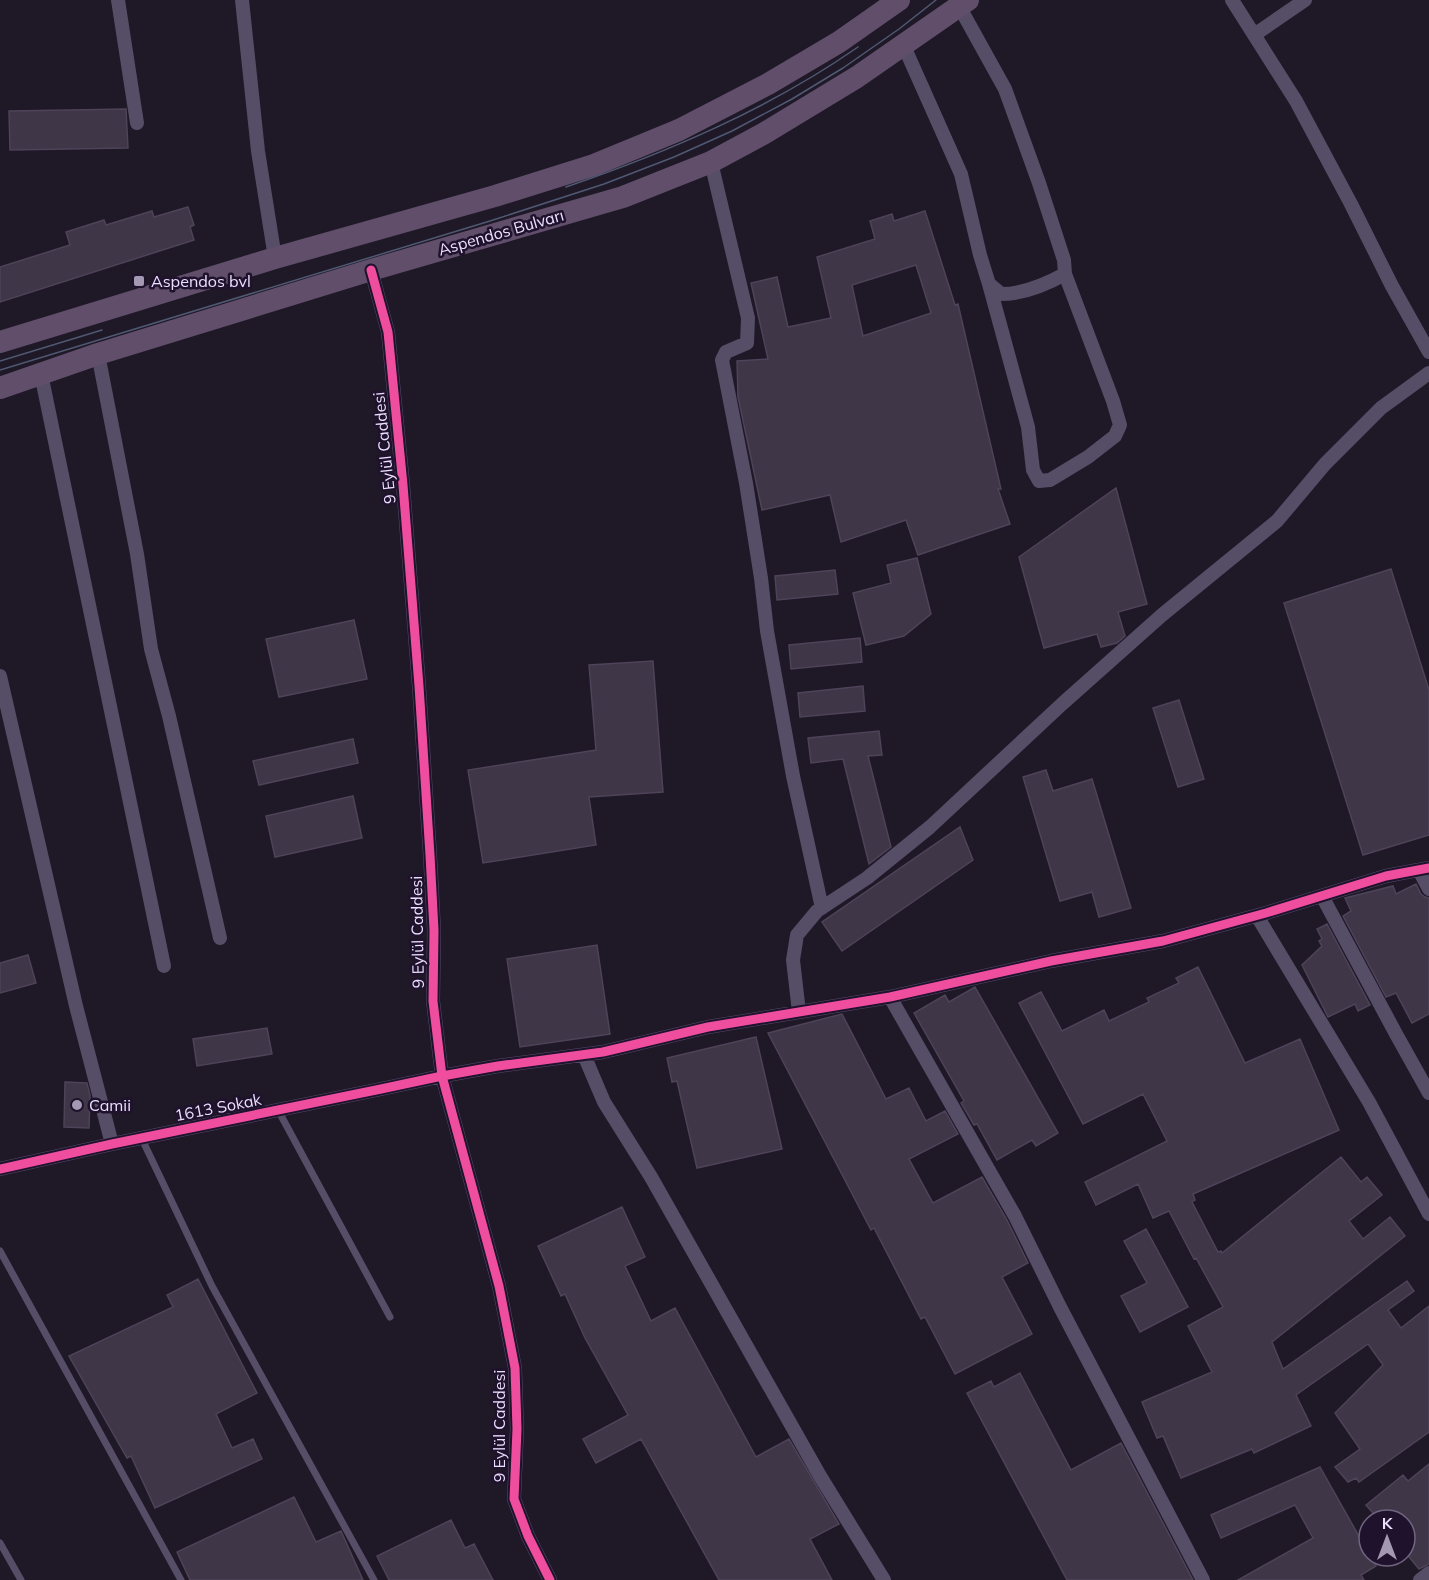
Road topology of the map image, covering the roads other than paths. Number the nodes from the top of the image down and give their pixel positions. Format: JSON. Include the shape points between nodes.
{"nodes":[{"id":1,"x":118,"y":0,"type":"edge"},
{"id":2,"x":242,"y":0,"type":"edge"},
{"id":3,"x":899,"y":0,"type":"edge"},
{"id":4,"x":1232,"y":0,"type":"edge"},
{"id":5,"x":1305,"y":0,"type":"edge"},
{"id":6,"x":964,"y":3,"type":"edge"},
{"id":7,"x":1254,"y":34,"type":"junction"},
{"id":8,"x":903,"y":44,"type":"junction"},
{"id":9,"x":137,"y":123,"type":"dead end"},
{"id":10,"x":711,"y":162,"type":"junction"},
{"id":11,"x":275,"y":258,"type":"junction"},
{"id":12,"x":371,"y":270,"type":"junction"},
{"id":13,"x":1065,"y":274,"type":"junction"},
{"id":14,"x":989,"y":284,"type":"junction"},
{"id":15,"x":0,"y":342,"type":"edge"},
{"id":16,"x":1429,"y":352,"type":"edge"},
{"id":17,"x":98,"y":354,"type":"junction"},
{"id":18,"x":1429,"y":373,"type":"edge"},
{"id":19,"x":40,"y":374,"type":"junction"},
{"id":20,"x":0,"y":388,"type":"edge"},
{"id":21,"x":0,"y":676,"type":"edge"},
{"id":22,"x":1424,"y":869,"type":"edge"},
{"id":23,"x":1429,"y":889,"type":"edge"},
{"id":24,"x":1322,"y":896,"type":"junction"},
{"id":25,"x":822,"y":908,"type":"junction"},
{"id":26,"x":1257,"y":916,"type":"junction"},
{"id":27,"x":220,"y":938,"type":"dead end"},
{"id":28,"x":164,"y":966,"type":"dead end"},
{"id":29,"x":890,"y":997,"type":"junction"},
{"id":30,"x":799,"y":1012,"type":"junction"},
{"id":31,"x":584,"y":1055,"type":"junction"},
{"id":32,"x":442,"y":1076,"type":"junction"},
{"id":33,"x":1429,"y":1093,"type":"edge"},
{"id":34,"x":278,"y":1110,"type":"junction"},
{"id":35,"x":141,"y":1137,"type":"junction"},
{"id":36,"x":112,"y":1143,"type":"junction"},
{"id":37,"x":0,"y":1169,"type":"edge"},
{"id":38,"x":1429,"y":1214,"type":"edge"},
{"id":39,"x":0,"y":1251,"type":"edge"},
{"id":40,"x":390,"y":1317,"type":"dead end"},
{"id":41,"x":0,"y":1543,"type":"edge"},
{"id":42,"x":1429,"y":1573,"type":"edge"},
{"id":43,"x":21,"y":1580,"type":"edge"},
{"id":44,"x":181,"y":1580,"type":"edge"},
{"id":45,"x":374,"y":1580,"type":"edge"},
{"id":46,"x":550,"y":1580,"type":"edge"},
{"id":47,"x":884,"y":1580,"type":"edge"},
{"id":48,"x":1203,"y":1580,"type":"edge"},
{"id":49,"x":1420,"y":1580,"type":"edge"}],
"edges":[{"from":1,"to":9,"type":"street"},
{"from":2,"to":11,"type":"street","via":[[258,151]]},
{"from":3,"to":11,"type":"main road","via":[[768,84],[679,130],[594,165]]},
{"from":4,"to":7,"type":"street"},
{"from":5,"to":7,"type":"street"},
{"from":6,"to":8,"type":"main road","name":"Aspendos Bulvarı"},
{"from":6,"to":13,"type":"street","via":[[1005,89],[1064,260]]},
{"from":7,"to":16,"type":"street","via":[[1296,101]]},
{"from":8,"to":10,"type":"main road","name":"Aspendos Bulvarı","via":[[830,94]]},
{"from":8,"to":14,"type":"street","via":[[961,174]]},
{"from":10,"to":12,"type":"main road","name":"Aspendos Bulvarı","via":[[623,197]]},
{"from":10,"to":25,"type":"street","via":[[748,318],[747,343],[726,352],[722,360],[793,776]]},
{"from":11,"to":15,"type":"main road"},
{"from":12,"to":17,"type":"main road","name":"Aspendos Bulvarı"},
{"from":12,"to":32,"type":"street","name":"9 Eylül Caddesi","via":[[388,332],[403,485],[430,855],[433,1001]]},
{"from":13,"to":14,"type":"street","via":[[1016,294],[1001,294]]},
{"from":13,"to":14,"type":"street","via":[[1120,425],[1115,436],[1050,480],[1039,481],[1033,470],[1028,427]]},
{"from":17,"to":19,"type":"main road","name":"Aspendos Bulvarı"},
{"from":17,"to":27,"type":"street","via":[[137,554],[151,649]]},
{"from":18,"to":25,"type":"street","via":[[1381,408],[1325,464],[1277,521],[1145,630],[930,828]]},
{"from":19,"to":20,"type":"main road","name":"Aspendos Bulvarı"},
{"from":19,"to":28,"type":"street"},
{"from":21,"to":36,"type":"street","via":[[76,1006]]},
{"from":22,"to":23,"type":"street"},
{"from":22,"to":24,"type":"street","name":"1613 Sokak"},
{"from":24,"to":26,"type":"street","name":"1613 Sokak"},
{"from":24,"to":33,"type":"street"},
{"from":25,"to":30,"type":"street","via":[[797,935],[793,960]]},
{"from":26,"to":29,"type":"street","name":"1613 Sokak","via":[[1163,941]]},
{"from":26,"to":38,"type":"street","via":[[1369,1102]]},
{"from":29,"to":30,"type":"street","name":"1613 Sokak"},
{"from":29,"to":48,"type":"street","via":[[1015,1216]]},
{"from":30,"to":31,"type":"street","name":"1613 Sokak","via":[[708,1027]]},
{"from":31,"to":32,"type":"street","name":"1613 Sokak"},
{"from":31,"to":47,"type":"street","via":[[604,1102]]},
{"from":32,"to":34,"type":"street","name":"1613 Sokak"},
{"from":32,"to":46,"type":"street","name":"9 Eylül Caddesi","via":[[499,1286],[514,1368],[514,1499]]},
{"from":34,"to":35,"type":"street","name":"1613 Sokak"},
{"from":34,"to":40,"type":"lane"},
{"from":35,"to":36,"type":"street","name":"1613 Sokak"},
{"from":35,"to":45,"type":"lane","via":[[212,1286]]},
{"from":36,"to":37,"type":"street","name":"1613 Sokak"},
{"from":39,"to":44,"type":"lane"},
{"from":41,"to":43,"type":"lane"},
{"from":42,"to":49,"type":"street"}]}
